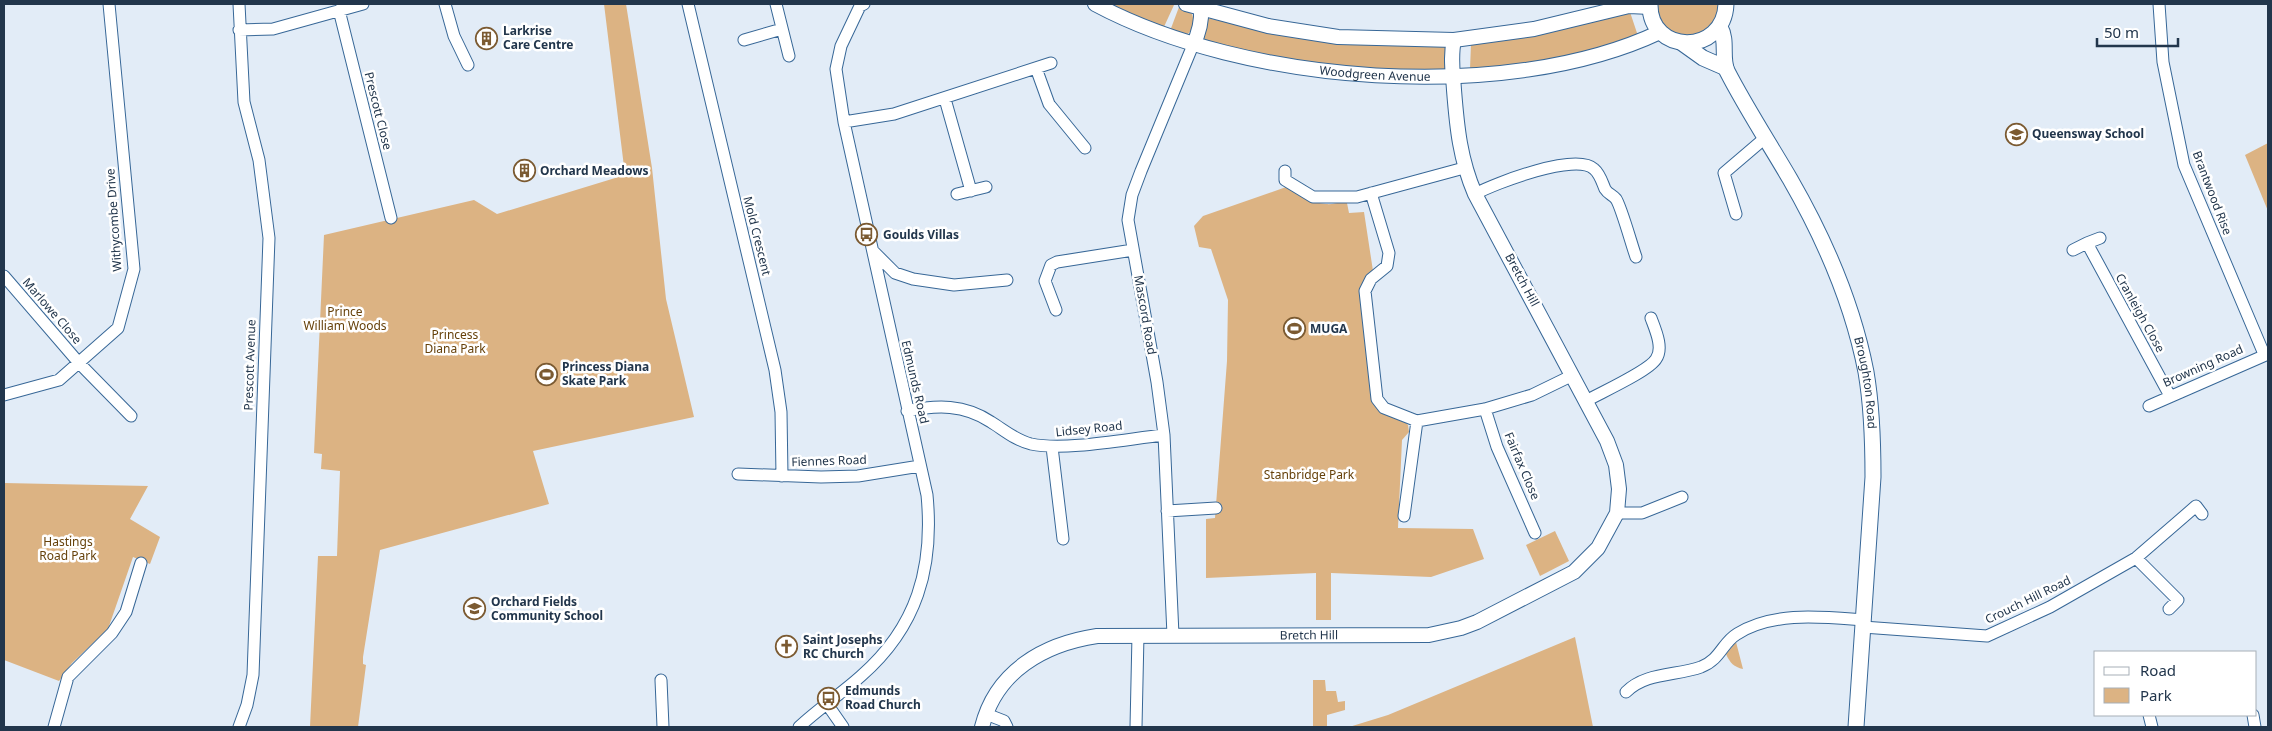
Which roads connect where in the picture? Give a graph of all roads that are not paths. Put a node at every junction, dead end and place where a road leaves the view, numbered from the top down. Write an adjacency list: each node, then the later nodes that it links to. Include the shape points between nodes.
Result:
1 (109, 4): 53 (street, Withycombe Drive, via 134,269 118,328)
2 (239, 4): 17 (street, Prescott Avenue)
3 (362, 4): 14 (street)
4 (445, 4): 25 (street, via 454,36)
5 (688, 4): 67 (street, Mold Crescent, via 775,370 781,412)
6 (776, 4): 16 (street)
7 (1095, 4): 22 (street, Woodgreen Avenue)
8 (1186, 4): 13 (street)
9 (1727, 4): 15 (main road)
10 (2159, 4): 52 (street, Brantwood Rise, via 2163,62 2184,165)
11 (861, 5): 30 (street, Edmunds Road, via 841,46 836,69)
12 (1650, 5): 18 (main road, via 1651,16); 20 (street, via 1629,6 1534,29)
13 (1202, 9): 20 (street, via 1268,26 1338,37); 22 (street, Mascord Road)
14 (339, 10): 17 (street, via 273,29); 41 (street, Prescott Close)
15 (1720, 27): 21 (main road, via 1703,40); 27 (main road, via 1724,35)
16 (782, 29): 19 (street); 23 (street)
17 (239, 30): 87 (street, Prescott Avenue, via 244,102 259,160 269,238 253,675)
18 (1660, 32): 21 (main road); 28 (street, Woodgreen Avenue, via 1589,58 1543,68)
19 (744, 40)
20 (1454, 40): 28 (street, Bretch Hill)
21 (1682, 43): 27 (main road)
22 (1194, 45): 28 (street, Woodgreen Avenue, via 1294,67); 45 (street, Mascord Road, via 1132,195 1128,220)
23 (789, 56)
24 (1051, 63): 26 (street)
25 (468, 65)
26 (1036, 68): 29 (street); 32 (street, via 1049,104)
27 (1726, 68): 31 (main road, Broughton Road)
28 (1452, 76): 33 (street, Bretch Hill)
29 (944, 99): 30 (street, via 894,114); 36 (street)
30 (844, 122): 44 (street, Edmunds Road)
31 (1765, 138): 40 (street, via 1724,173); 79 (main road, Broughton Road, via 1795,187 1836,274 1866,371 1873,452)
32 (1085, 148)
33 (1464, 168): 37 (street); 39 (street, Bretch Hill)
34 (1282, 179): 37 (street, via 1313,197 1357,197)
35 (986, 187): 36 (street)
36 (971, 191): 38 (street)
37 (1371, 193): 62 (street, via 1389,253 1387,266 1371,279 1365,291 1377,399 1384,408)
38 (957, 194)
39 (1475, 194): 47 (street, via 1531,173 1576,162 1587,164 1595,169 1606,190 1616,198); 54 (street, Bretch Hill)
40 (1736, 214)
41 (391, 218)
42 (2100, 238): 43 (street)
43 (2087, 243): 46 (street); 56 (street, Cranleigh Close)
44 (872, 250): 49 (street, via 895,273 913,279 954,285); 60 (street, Edmunds Road)
45 (1133, 250): 50 (street, via 1051,265 1045,281); 63 (street, Mascord Road)
46 (2073, 250)
47 (1636, 257)
48 (4, 276): 53 (street, Marlowe Close)
49 (1007, 280)
50 (1056, 310)
51 (1651, 318): 57 (street, via 1659,348 1657,359 1648,368)
52 (2266, 354): 56 (street, Browning Road)
53 (79, 363): 55 (street, Withycombe Drive, via 59,380); 61 (street, Marlowe Close)
54 (1571, 376): 57 (street, Bretch Hill); 59 (street, via 1532,395)
55 (4, 394)
56 (2170, 396): 58 (street, Browning Road)
57 (1586, 401): 71 (street, Bretch Hill, via 1616,465)
58 (2149, 406)
59 (1485, 408): 62 (street); 74 (street, Fairfax Close, via 1497,447)
60 (907, 411): 64 (street, Lidsey Road, via 930,407 964,409 1017,439); 65 (street, Edmunds Road)
61 (131, 416)
62 (1416, 421): 73 (street)
63 (1164, 435): 64 (street, Lidsey Road); 70 (street, Mascord Road)
64 (1052, 447): 75 (street)
65 (920, 466): 67 (street, Fiennes Road, via 858,476); 84 (street, Edmunds Road, via 927,495 929,537 915,605 898,636 880,659)
66 (738, 474): 67 (street, Fiennes Road)
67 (782, 476)
68 (1682, 496): 71 (street, via 1642,513)
69 (1216, 508): 70 (street)
70 (1167, 511): 81 (street, Mascord Road)
71 (1617, 512): 81 (street, Bretch Hill, via 1598,548 1574,572 1461,628 1430,635)
72 (2202, 514): 76 (street, Crouch Hill Road, via 2196,506)
73 (1404, 516)
74 (1535, 533)
75 (1062, 539)
76 (2136, 558): 78 (street, via 2178,600); 79 (street, Crouch Hill Road, via 2050,607 1987,636)
77 (141, 563): 86 (street, via 126,612 112,633 68,678)
78 (2169, 609)
79 (1864, 624): 83 (street, Crouch Hill Road, via 1790,617 1768,622 1734,636 1711,663 1689,671 1647,678); 94 (main road, Broughton Road)
80 (1138, 635): 81 (street, Bretch Hill); 85 (street, Bretch Hill, via 1076,639 1035,656 1005,682); 93 (street)
81 (1173, 635)
82 (661, 680): 88 (street)
83 (1626, 692)
84 (827, 704): 89 (street, Edmunds Road); 90 (street)
85 (986, 714): 91 (street, Bretch Hill); 92 (street)
86 (54, 727)
87 (239, 727)
88 (662, 727)
89 (799, 727)
90 (843, 727)
91 (982, 727)
92 (1008, 727)
93 (1136, 727)
94 (1856, 727)

